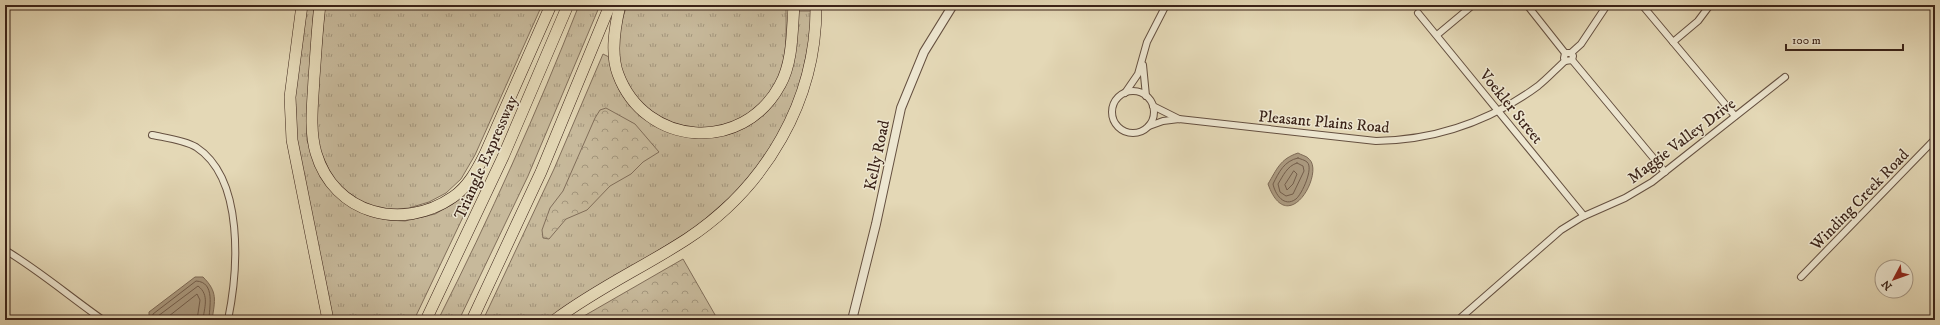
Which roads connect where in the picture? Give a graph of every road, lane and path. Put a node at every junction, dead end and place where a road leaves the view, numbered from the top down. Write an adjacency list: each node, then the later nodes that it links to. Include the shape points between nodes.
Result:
1 (302, 5): 38 (highway, via 290,97 292,140)
2 (320, 5): 3 (highway, via 312,114 313,141 321,166 336,189 358,206 385,215 402,216 439,206 454,197 469,181 485,154)
3 (551, 5)
4 (568, 5): 39 (highway, Triangle Expressway, via 503,157)
5 (610, 5): 40 (highway, via 541,172)
6 (620, 5): 7 (highway, via 614,56 617,73 624,88 635,104 665,126 682,132 703,133 722,131 739,125 757,114 771,99 781,84 788,65)
7 (794, 5)
8 (816, 5): 41 (highway, via 810,67 799,102 773,155 751,183 708,224 687,239 586,298)
9 (953, 5): 42 (street, Kelly Road, via 924,52 901,108)
10 (1166, 5): 21 (street, via 1147,42)
11 (1473, 5): 17 (street)
12 (1527, 5): 19 (street)
13 (1607, 5): 19 (street, via 1590,31)
14 (1642, 5): 18 (street)
15 (1710, 5): 18 (street, via 1698,21)
16 (1418, 13): 17 (street, Voekler Street)
17 (1437, 35): 26 (street, Voekler Street)
18 (1673, 42): 27 (street)
19 (1568, 53): 20 (street, via 1573,56)
20 (1569, 60): 26 (street, Pleasant Plains Road, via 1539,85); 32 (street)
21 (1142, 62): 23 (street, via 1138,74); 24 (street)
22 (1785, 77): 27 (street, Maggie Valley Drive)
23 (1125, 93): 24 (street, via 1138,92); 29 (street, via 1119,96 1112,108 1112,115 1118,127 1124,131 1137,133)
24 (1146, 96): 25 (street)
25 (1153, 106): 28 (street, Pleasant Plains Road); 29 (street, via 1154,113)
26 (1499, 109): 28 (street, Pleasant Plains Road, via 1467,125 1440,134 1405,140 1376,141); 33 (street, Voekler Street)
27 (1735, 116): 32 (street, Maggie Valley Drive)
28 (1179, 119): 29 (street, Pleasant Plains Road)
29 (1149, 126)
30 (152, 135): 37 (street, via 178,140 196,147 212,162 224,179 234,235 232,297)
31 (1935, 139): 35 (street, Winding Creek Road)
32 (1665, 172): 33 (street, Maggie Valley Drive, via 1626,198)
33 (1584, 216): 43 (street, Maggie Valley Drive, via 1545,243)
34 (5, 250): 36 (street)
35 (1801, 277)
36 (103, 320)
37 (228, 320)
38 (328, 320)
39 (426, 320)
40 (472, 320)
41 (555, 320)
42 (852, 320)
43 (1458, 320)

